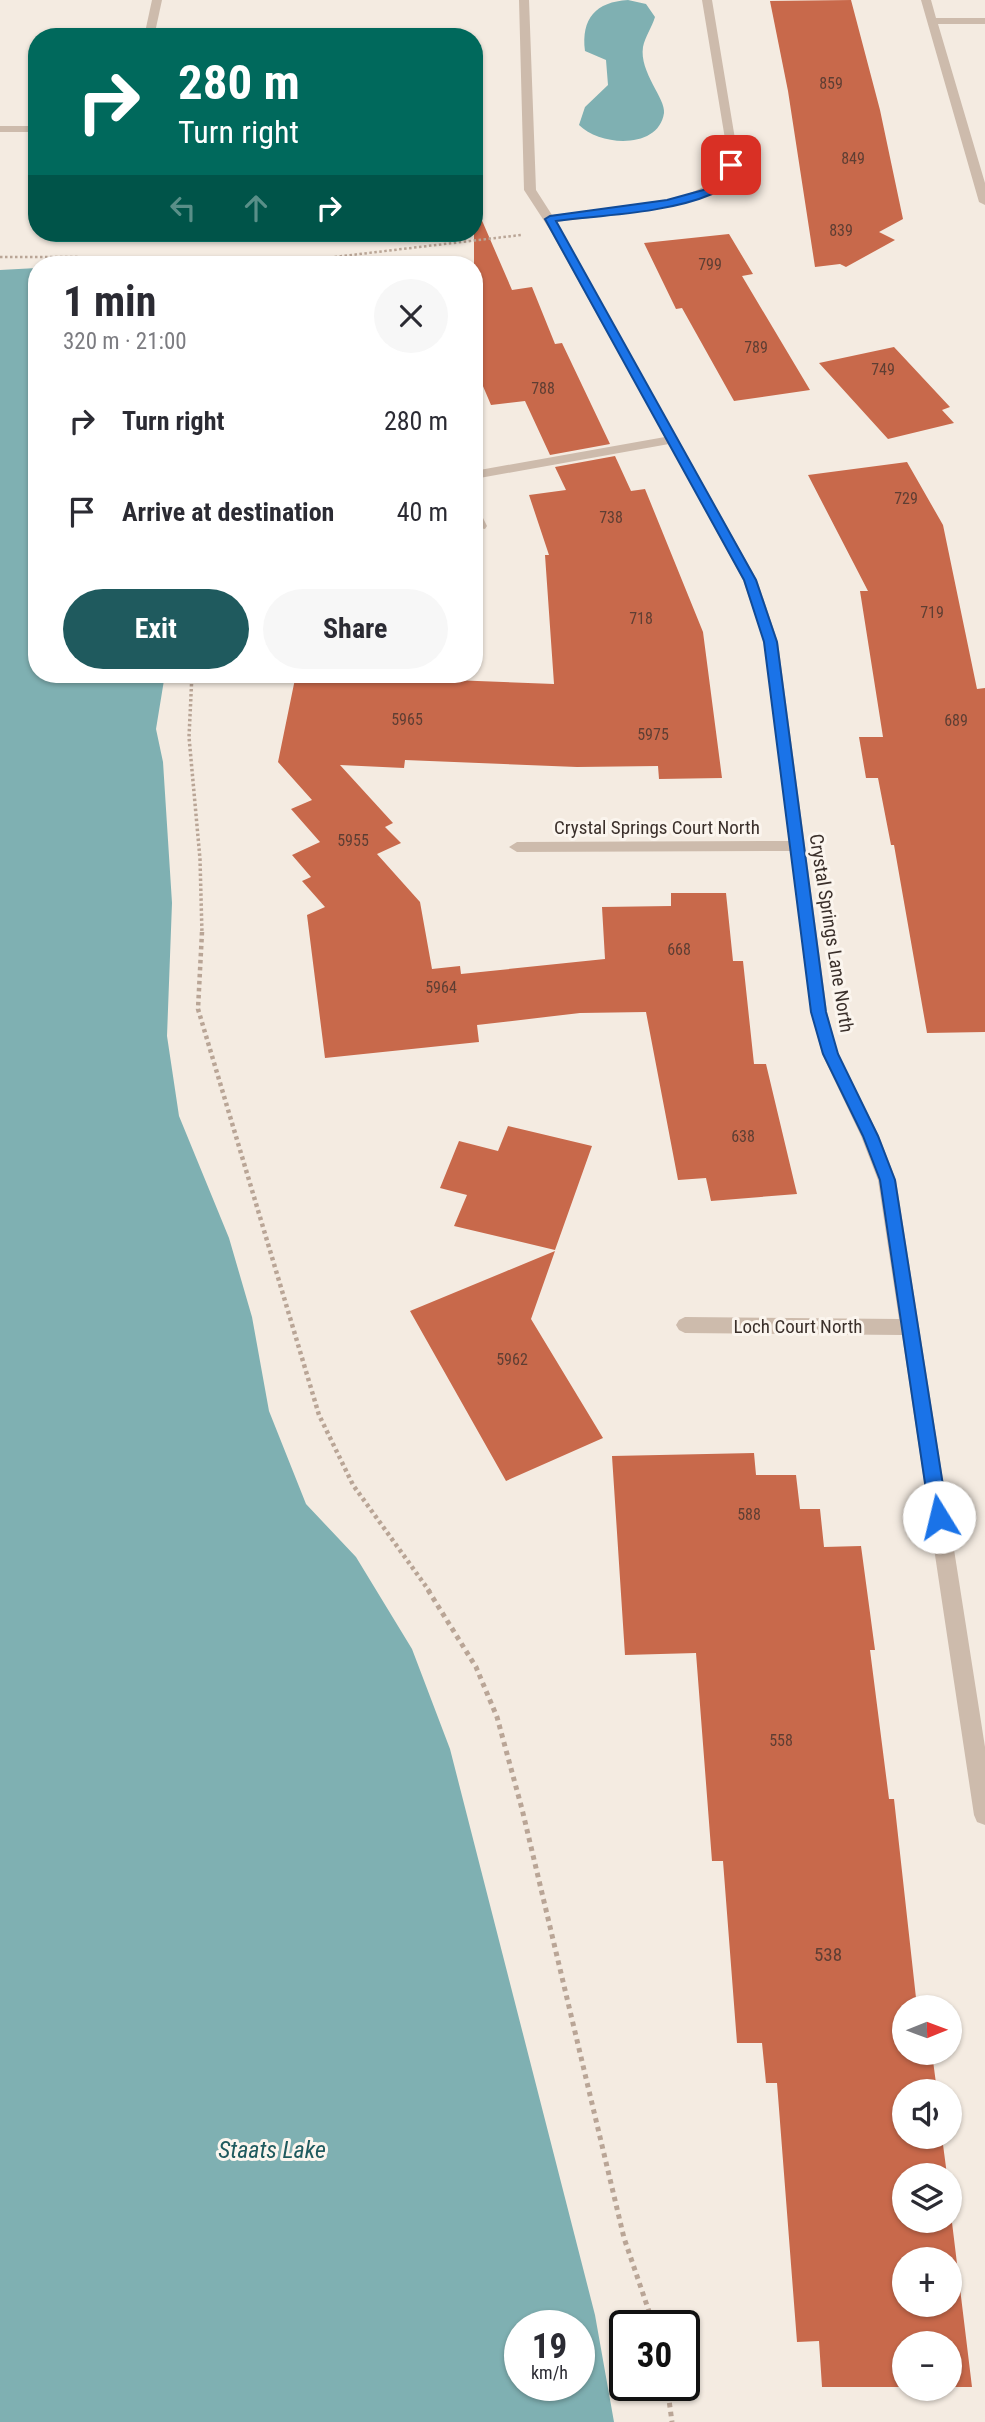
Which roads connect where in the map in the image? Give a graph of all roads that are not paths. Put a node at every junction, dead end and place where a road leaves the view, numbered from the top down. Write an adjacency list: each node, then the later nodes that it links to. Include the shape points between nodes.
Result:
1 (157, 0): 7 (street)
2 (524, 0): 11 (street, Crystal Springs Lane North, via 530,190)
3 (707, 0): 11 (street, via 731,145 726,178 710,191 667,203)
4 (926, 0): 5 (street)
5 (932, 21): 6 (street); 10 (street)
6 (985, 21)
7 (151, 28)
8 (0, 129): 9 (street)
9 (28, 129)
10 (985, 202)
11 (553, 225): 12 (street, Crystal Springs Lane North)
12 (673, 440): 13 (street); 14 (street, Crystal Springs Lane North, via 760,605 771,642)
13 (483, 473)
14 (797, 846): 15 (street, Crystal Springs Court North); 17 (street, Crystal Springs Lane North, via 819,1012 830,1054 887,1180)
15 (517, 847)
16 (685, 1325): 17 (street, Loch Court North)
17 (910, 1327): 18 (street, Crystal Springs Lane North)
18 (985, 1815)

